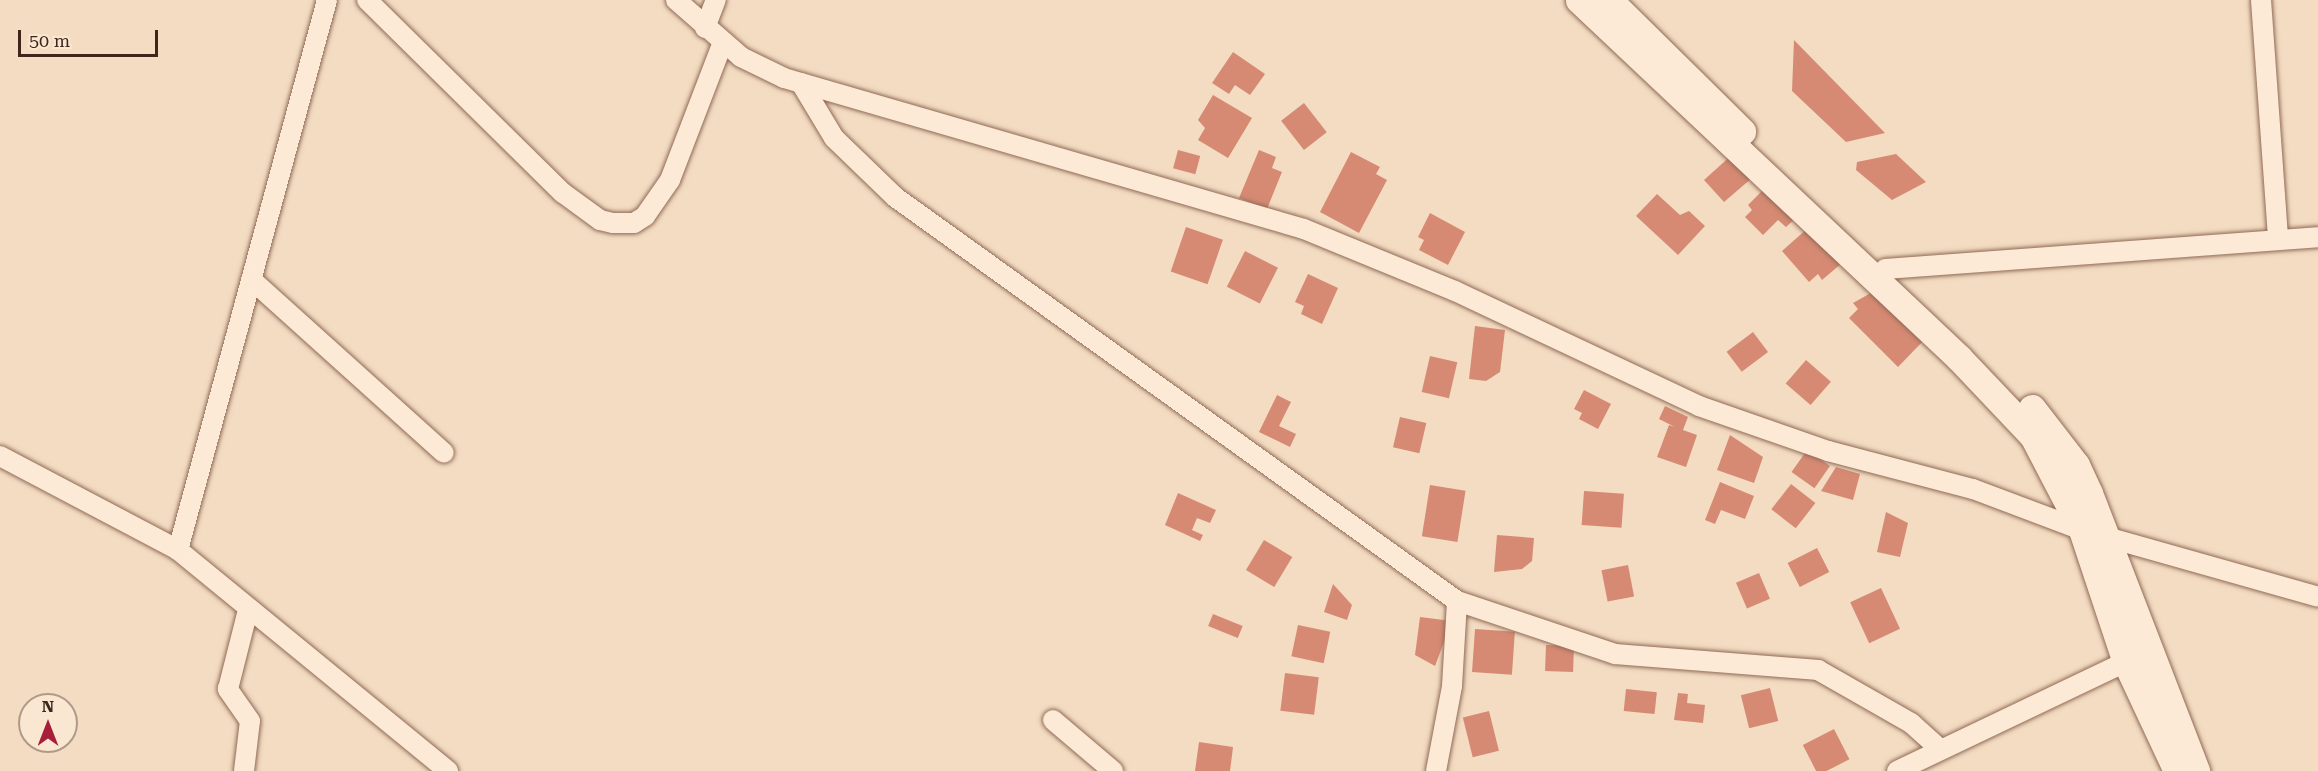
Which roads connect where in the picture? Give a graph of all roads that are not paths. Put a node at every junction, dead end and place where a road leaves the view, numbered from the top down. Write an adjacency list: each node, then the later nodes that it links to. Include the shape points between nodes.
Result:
1 (327, 0): 14 (street)
2 (366, 0): 9 (street, via 562,193 600,220 613,223 634,223 645,216 670,180)
3 (676, 0): 8 (street)
4 (716, 0): 8 (street)
5 (1579, 0): 17 (main road, via 2012,411 2046,456)
6 (1609, 0): 13 (main road)
7 (2261, 0): 12 (street)
8 (705, 28): 9 (street)
9 (723, 42): 10 (street, via 761,68)
10 (801, 83): 17 (street, via 1304,229 1455,291 1699,406 1828,451 1973,489); 20 (street, via 834,138 895,197)
11 (2318, 237): 12 (street)
12 (2278, 238): 13 (street)
13 (1885, 269): 17 (main road, via 2030,405 2076,465)
14 (252, 280): 15 (street); 18 (street)
15 (444, 453)
16 (0, 456): 18 (street)
17 (2093, 533): 19 (street); 22 (main road); 31 (main road)
18 (178, 550): 21 (street)
19 (2318, 597)
20 (1457, 602): 24 (street, via 1615,654 1818,670 1911,723); 28 (street, via 1452,686)
21 (248, 610): 25 (street, via 228,689 250,721); 26 (street)
22 (2126, 662): 24 (street); 30 (main road)
23 (1053, 720): 27 (street)
24 (1940, 749): 29 (street)
25 (244, 771)
26 (448, 771)
27 (1113, 771)
28 (1436, 771)
29 (1898, 771)
30 (2176, 771)
31 (2196, 771)

